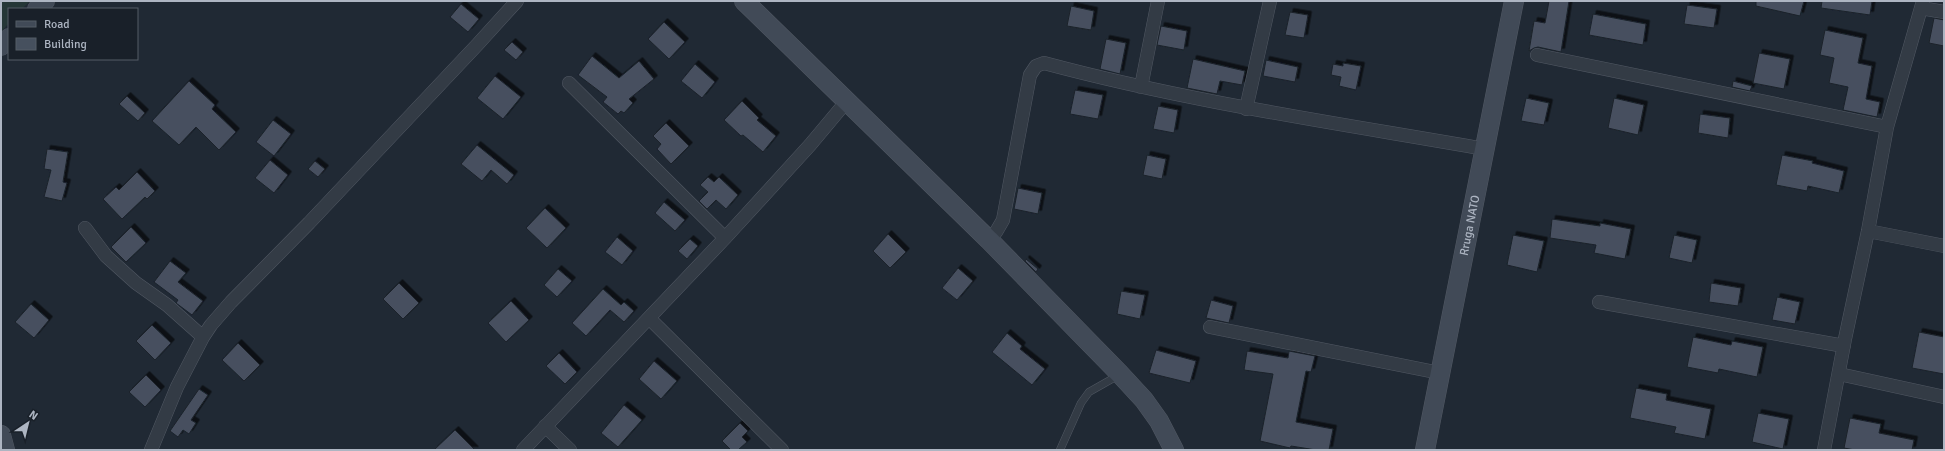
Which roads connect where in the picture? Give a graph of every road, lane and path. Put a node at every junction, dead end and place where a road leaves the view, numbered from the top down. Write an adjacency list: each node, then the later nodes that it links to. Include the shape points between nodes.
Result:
1 (517, 1): 23 (street, via 231,302)
2 (744, 1): 11 (street)
3 (1158, 1): 10 (street)
4 (1270, 1): 12 (street)
5 (1514, 1): 14 (street, Rruga NATO)
6 (1922, 4): 7 (street); 13 (street)
7 (1944, 12)
8 (1537, 55): 13 (street)
9 (569, 82): 17 (street)
10 (1141, 87): 12 (street); 18 (street, via 1044,63 1036,66 1030,75 1003,220)
11 (846, 102): 17 (street); 18 (street)
12 (1246, 109): 14 (street)
13 (1886, 126): 16 (street)
14 (1485, 150): 25 (street, Rruga NATO)
15 (85, 228): 23 (street, via 106,256)
16 (1868, 231): 19 (street); 24 (street)
17 (725, 238): 21 (street)
18 (989, 240): 26 (street)
19 (1944, 246)
20 (1599, 302): 24 (street)
21 (649, 318): 29 (street); 35 (street)
22 (1210, 327): 25 (street)
23 (203, 337): 32 (street, via 177,387)
24 (1844, 346): 27 (street)
25 (1440, 373): 38 (street, Rruga NATO)
26 (1120, 374): 36 (lane, via 1089,392 1080,403); 37 (street, via 1152,411)
27 (1839, 374): 28 (street); 39 (street)
28 (1944, 397)
29 (546, 426): 33 (street); 34 (street)
30 (1, 435): 31 (street)
31 (6, 450)
32 (151, 450)
33 (523, 450)
34 (570, 450)
35 (782, 450)
36 (1060, 450)
37 (1174, 450)
38 (1425, 450)
39 (1824, 450)

